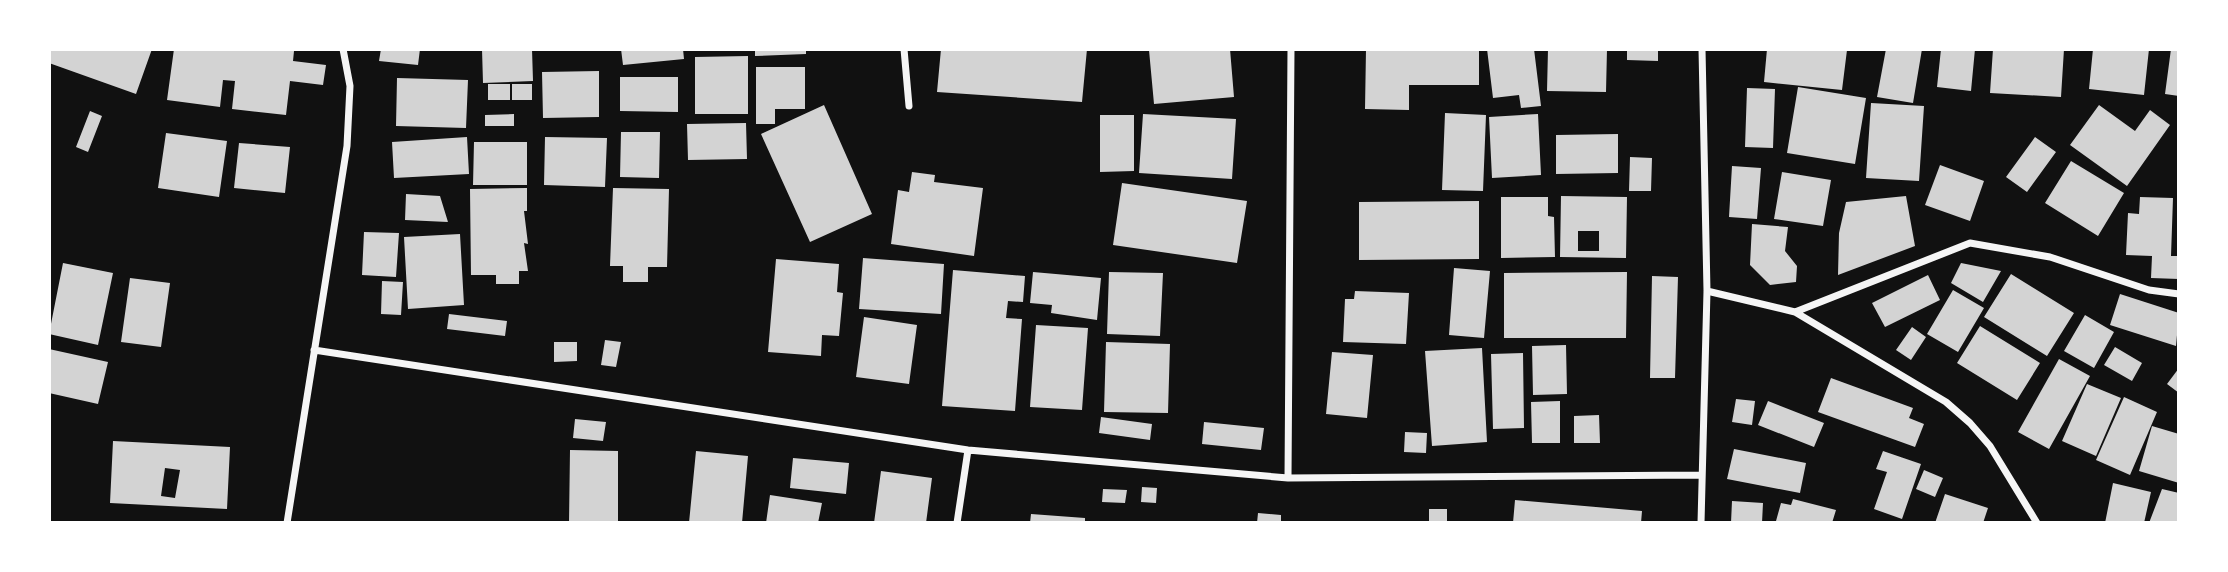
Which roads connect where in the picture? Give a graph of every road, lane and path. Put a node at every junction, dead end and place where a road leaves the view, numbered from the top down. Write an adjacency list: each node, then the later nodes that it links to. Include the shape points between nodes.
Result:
1 (343, 49): 9 (street, via 350,86 347,146)
2 (904, 49): 5 (street)
3 (1291, 49): 12 (street)
4 (1702, 49): 6 (street)
5 (909, 106)
6 (1707, 291): 8 (street); 11 (street)
7 (2179, 294): 8 (street, via 2149,290 2050,257 1970,243)
8 (1796, 312): 16 (street, via 1946,402 1970,423 1990,446)
9 (314, 350): 10 (street); 13 (street)
10 (968, 450): 12 (street); 14 (street)
11 (1700, 475): 12 (street); 15 (street)
12 (1288, 478)
13 (287, 523)
14 (957, 523)
15 (1701, 523)
16 (2037, 523)

